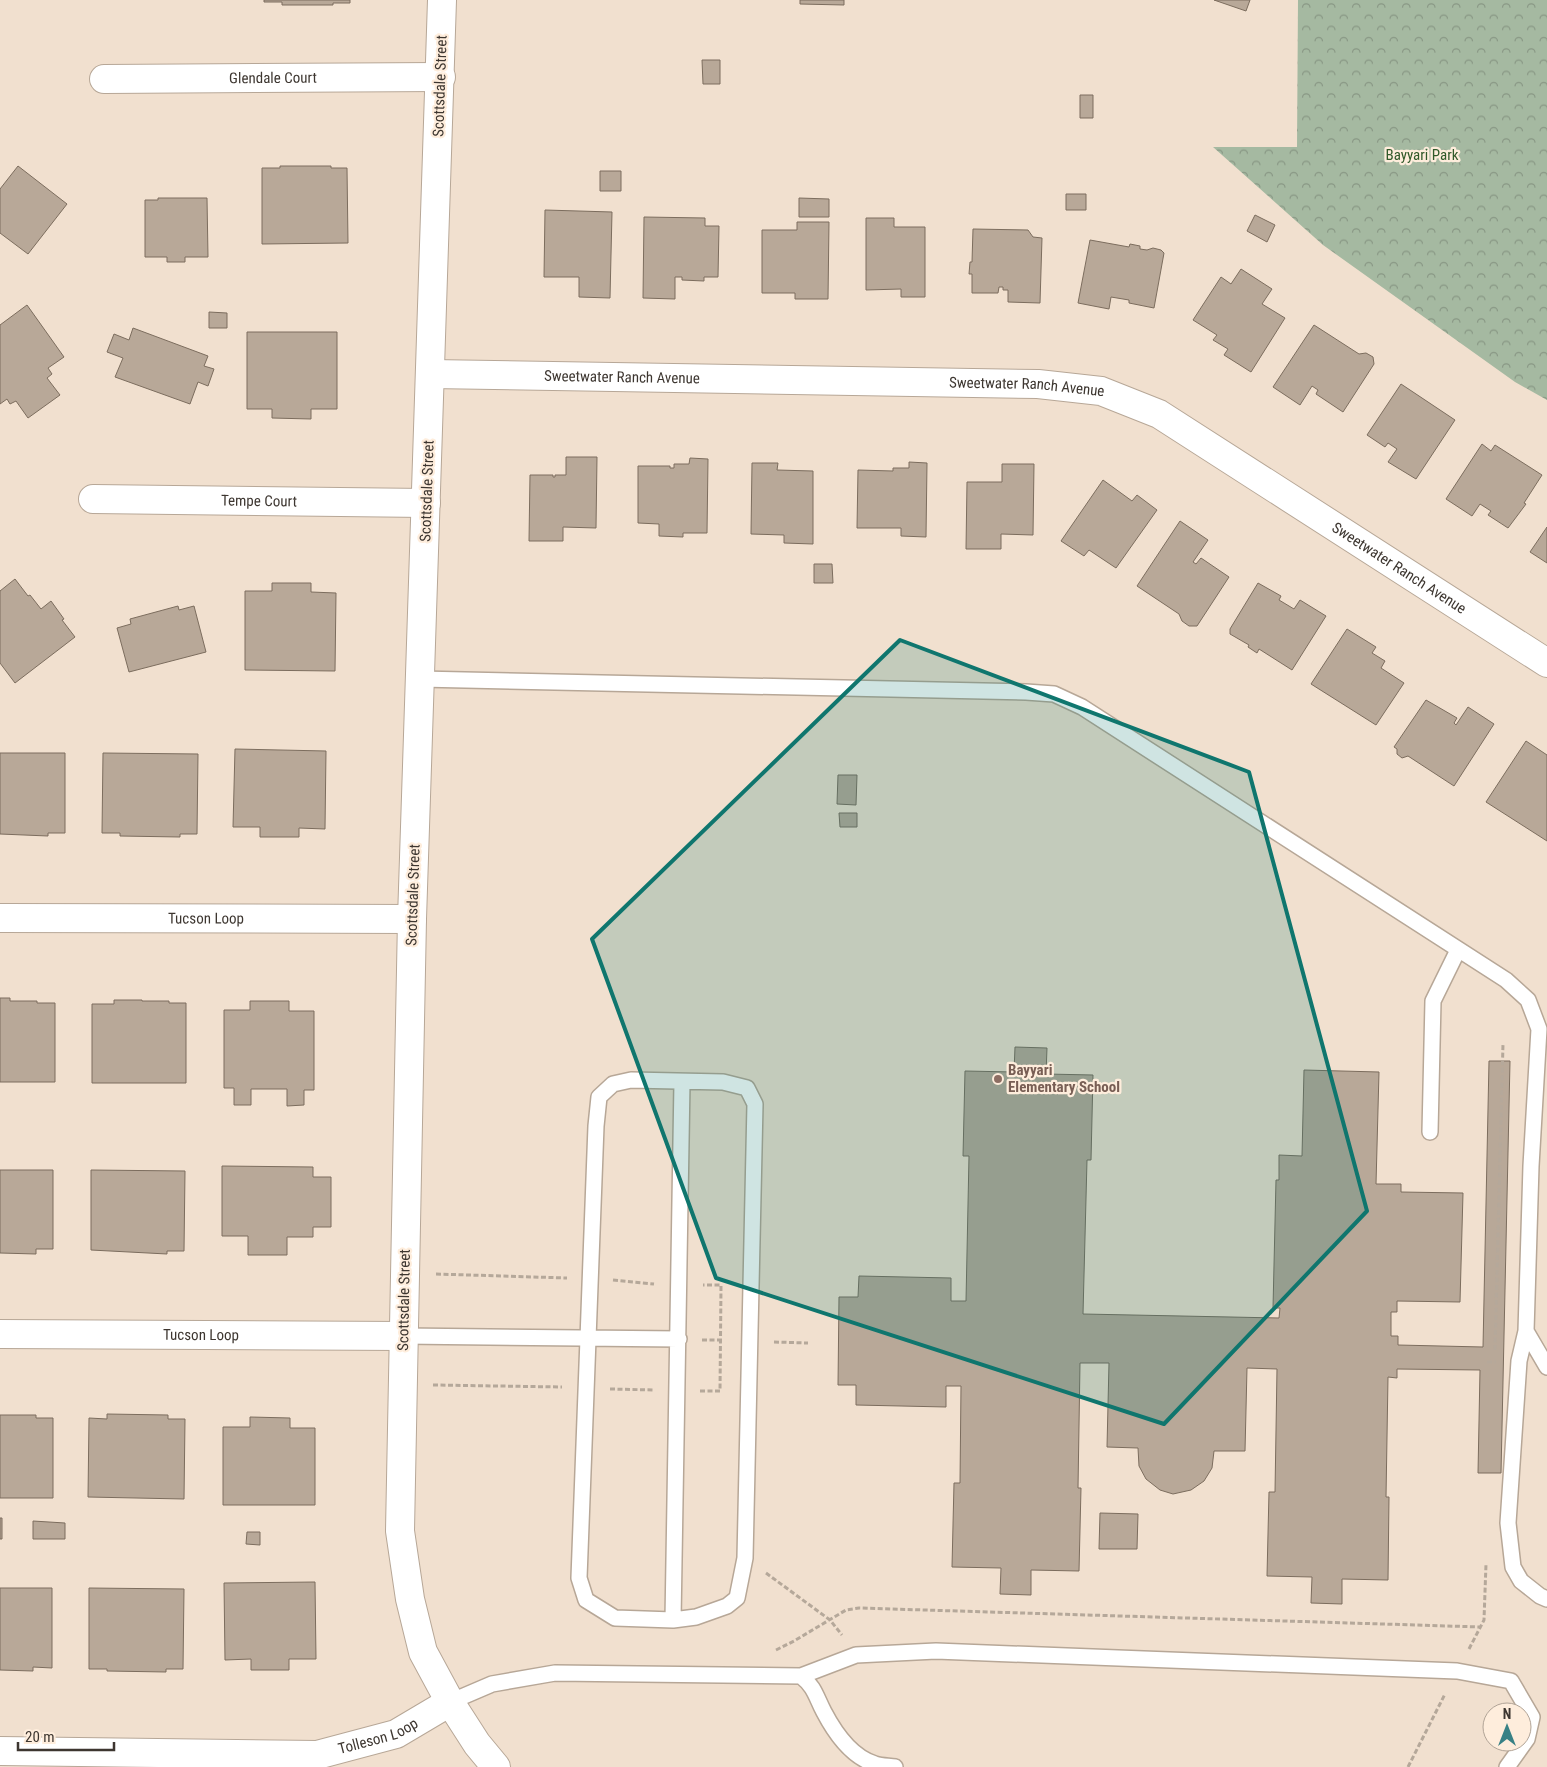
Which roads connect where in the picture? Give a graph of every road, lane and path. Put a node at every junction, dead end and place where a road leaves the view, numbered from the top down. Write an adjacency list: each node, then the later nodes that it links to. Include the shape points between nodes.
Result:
1 (442, 0): 2 (street, Scottsdale Street)
2 (441, 77): 3 (street, Glendale Court); 4 (street, Scottsdale Street)
3 (104, 80)
4 (431, 374): 6 (street, Scottsdale Street); 7 (street, Sweetwater Ranch Avenue, via 1038,384 1101,391 1159,414)
5 (93, 498): 6 (street, Tempe Court)
6 (426, 503): 8 (street, Scottsdale Street)
7 (1547, 663)
8 (420, 679): 10 (street, Scottsdale Street); 11 (lane, via 1054,694 1082,707)
9 (0, 918): 10 (street, Tucson Loop)
10 (412, 919): 17 (street, Scottsdale Street)
11 (1458, 950): 14 (lane, via 1433,1001); 15 (lane, via 1506,980 1528,1000 1539,1029)
12 (1503, 1044): 20 (path)
13 (682, 1082): 18 (lane, via 631,1080 614,1084 599,1097); 19 (lane); 24 (lane, via 723,1082 747,1088 755,1104)
14 (1430, 1132)
15 (1526, 1331): 22 (lane); 26 (lane, via 1519,1361 1508,1523 1513,1567 1521,1581)
16 (0, 1334): 17 (street, Tucson Loop)
17 (404, 1336): 18 (lane); 34 (street, Scottsdale Street, via 400,1531 410,1599 423,1652)
18 (587, 1338): 19 (lane); 27 (lane, via 579,1578 586,1600 615,1618)
19 (679, 1339): 27 (lane)
20 (1495, 1352)
21 (1494, 1362): 23 (path)
22 (1547, 1366)
23 (1494, 1372)
24 (745, 1558): 27 (lane, via 737,1598 727,1606 696,1617); 28 (path)
25 (1486, 1564): 29 (path, via 1484,1620)
26 (1547, 1599)
27 (673, 1620)
28 (830, 1620): 29 (path, via 846,1610 859,1608); 30 (path); 31 (path)
29 (1481, 1626): 32 (path)
30 (774, 1650)
31 (856, 1655): 32 (lane, via 936,1651); 33 (lane)
32 (1457, 1671): 38 (path); 39 (lane, via 1511,1681 1532,1717 1527,1739)
33 (801, 1676): 34 (lane, via 555,1673 492,1684); 37 (lane, via 811,1684 840,1738 858,1755 875,1764)
34 (450, 1702): 35 (street, Tolleson Loop, via 396,1734 317,1755); 36 (street, Scottsdale Street)
35 (0, 1751)
36 (496, 1767)
37 (895, 1767)
38 (1408, 1767)
39 (1507, 1767)

